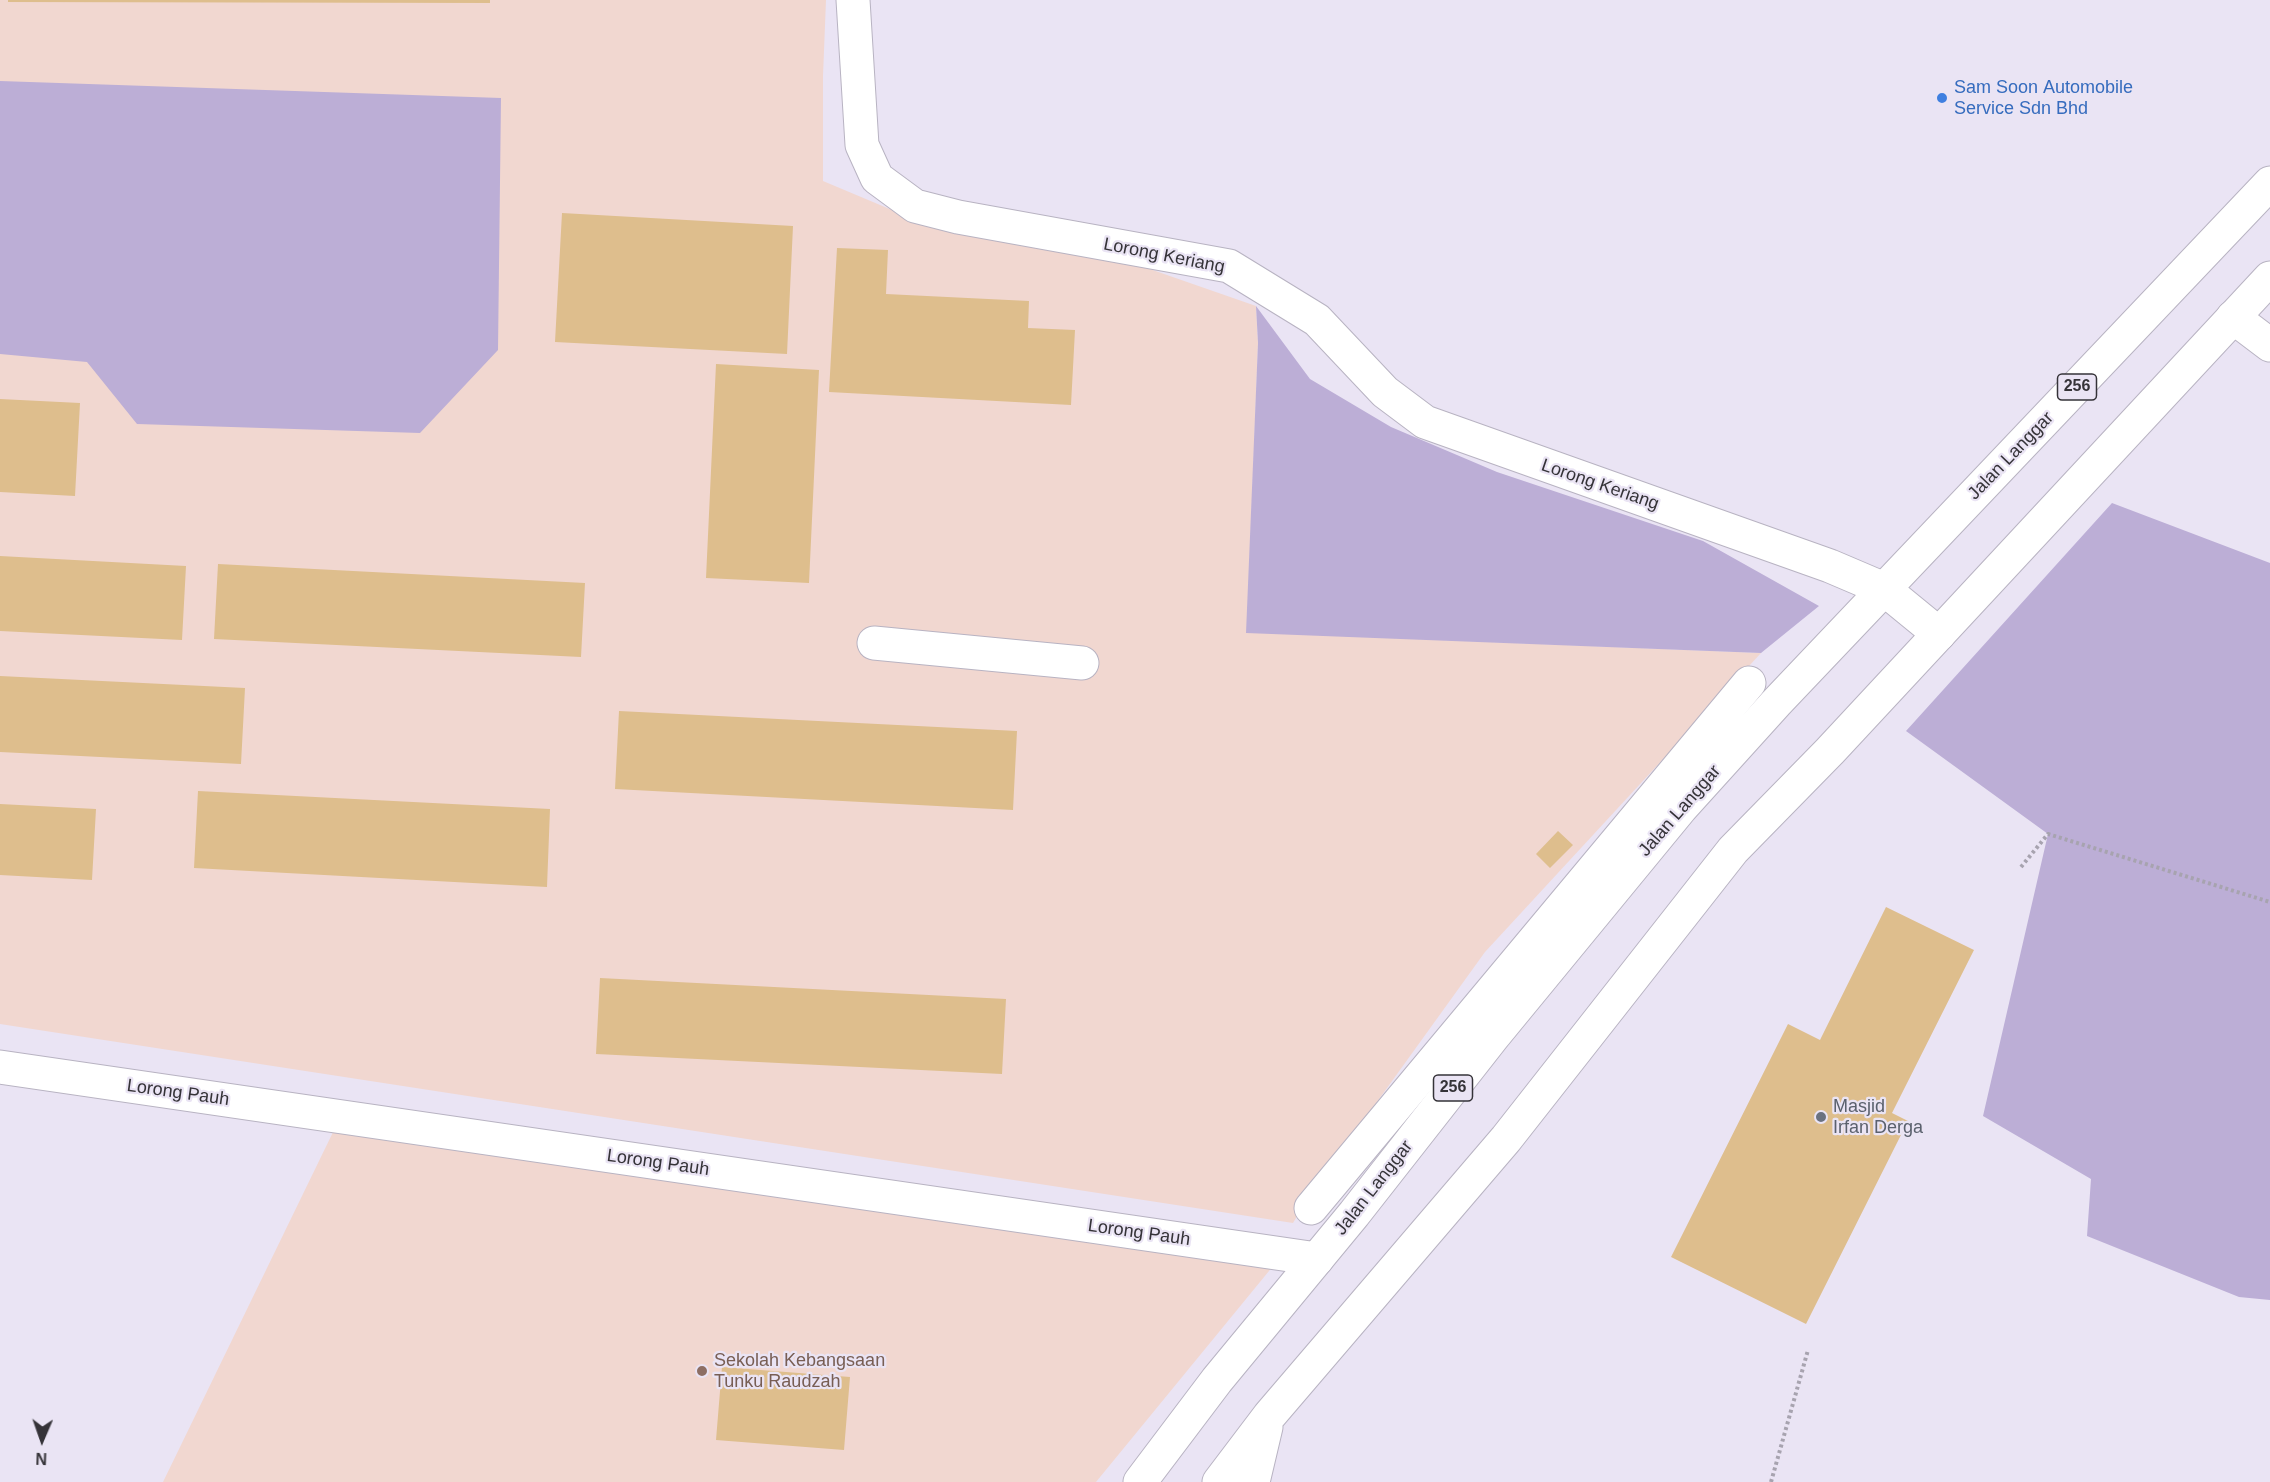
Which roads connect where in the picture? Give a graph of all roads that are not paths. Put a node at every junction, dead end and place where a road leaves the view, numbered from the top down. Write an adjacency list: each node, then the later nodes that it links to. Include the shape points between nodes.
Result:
1 (853, 0): 6 (main road, Lorong Keriang, via 862,145 877,177 915,206 1229,266 1317,320 1384,392 1425,422 1764,541)
2 (2270, 183): 6 (main road, Jalan Langgar / 256)
3 (2270, 278): 4 (main road)
4 (2233, 317): 5 (main road); 7 (main road)
5 (2270, 345)
6 (1884, 589): 7 (main road, Lorong Keriang); 13 (main road, Jalan Langgar / 256, via 1681,808)
7 (1940, 634): 14 (main road, via 1733,850 1506,1139)
8 (874, 643): 9 (main road)
9 (1082, 663)
10 (1749, 683): 12 (main road)
11 (0, 1067): 13 (main road, Lorong Pauh)
12 (1311, 1208)
13 (1317, 1259): 15 (main road, Jalan Langgar / 256)
14 (1269, 1416): 16 (main road); 17 (main road)
15 (1140, 1482)
16 (1219, 1482)
17 (1253, 1482)

